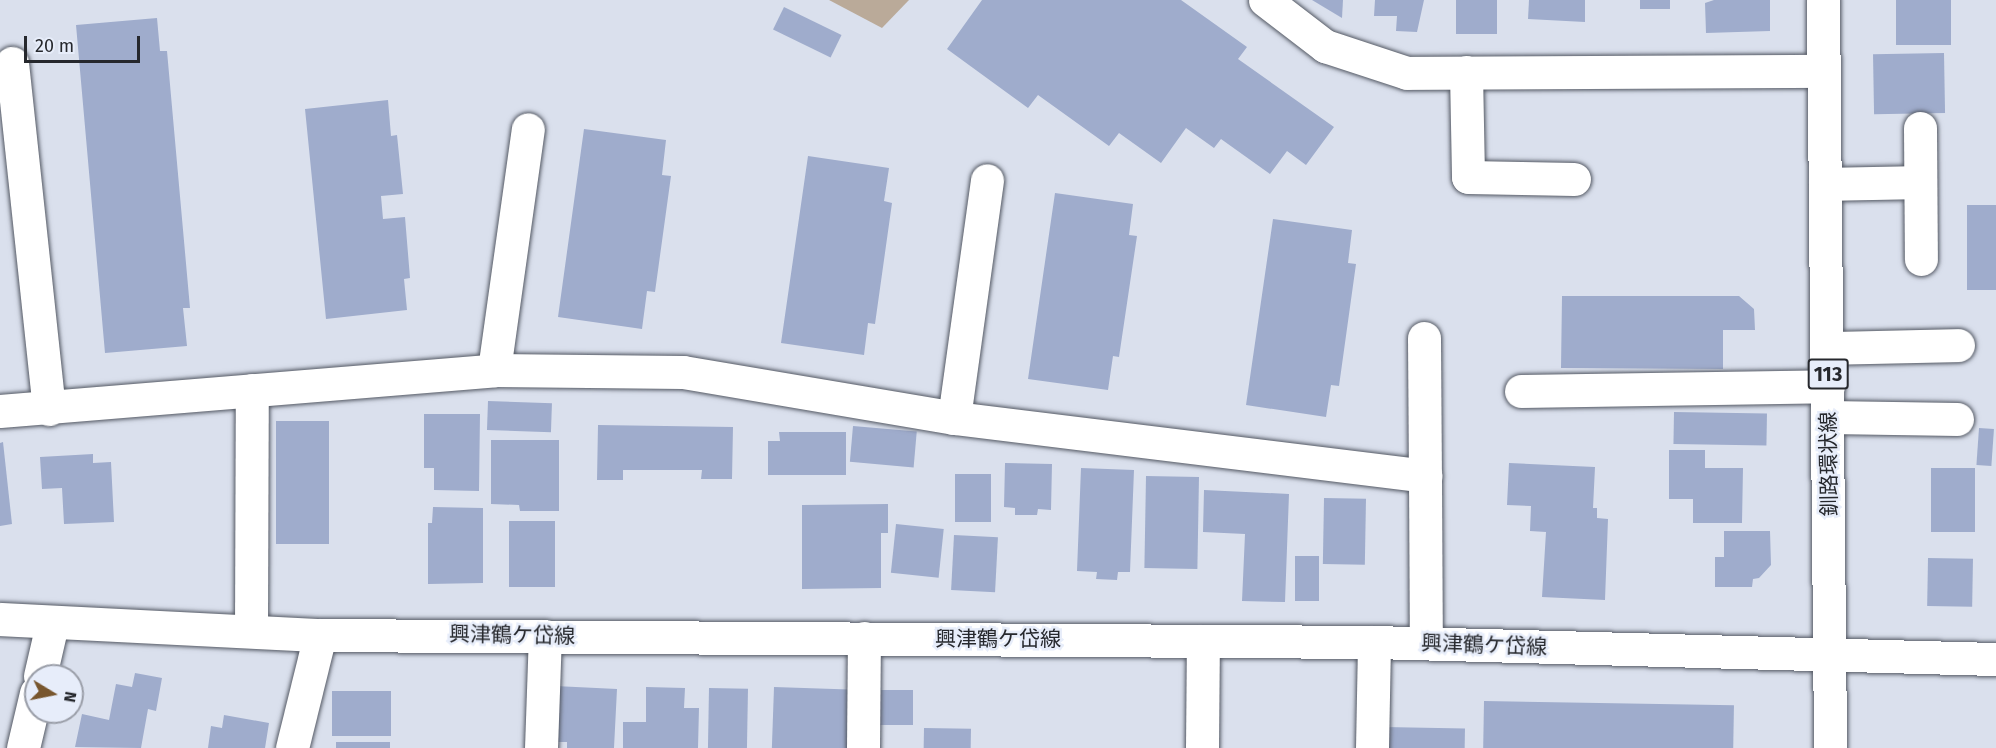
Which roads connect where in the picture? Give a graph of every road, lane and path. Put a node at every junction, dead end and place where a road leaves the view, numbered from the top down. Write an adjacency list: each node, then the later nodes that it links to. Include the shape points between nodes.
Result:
1 (1265, 0): 5 (street, via 1325,46 1407,73)
2 (1823, 0): 4 (street, 釧路環状線 / 113)
3 (12, 63): 20 (street)
4 (1823, 71): 5 (street); 11 (street, 釧路環状線 / 113)
5 (1466, 72): 8 (street, via 1468,177)
6 (1920, 128): 10 (street)
7 (528, 129): 16 (street)
8 (1574, 179)
9 (987, 180): 22 (street)
10 (1920, 182): 11 (street); 12 (street)
11 (1825, 184): 15 (street, 釧路環状線 / 113)
12 (1921, 259)
13 (1424, 338): 24 (street)
14 (1958, 345): 15 (street)
15 (1828, 348): 19 (street, 釧路環状線 / 113)
16 (494, 370): 17 (street); 22 (street, via 683,372)
17 (252, 390): 20 (street); 27 (street)
18 (1521, 391): 19 (street)
19 (1828, 402): 23 (street); 34 (street, 釧路環状線 / 113)
20 (49, 409): 21 (street)
21 (0, 411)
22 (954, 418): 24 (street)
23 (1957, 419)
24 (1425, 476): 33 (street)
25 (0, 619): 26 (street, 興津鶴ケ岱線)
26 (52, 624): 27 (street, 興津鶴ケ岱線); 36 (street)
27 (251, 629): 28 (street, 興津鶴ケ岱線)
28 (320, 635): 29 (street, 興津鶴ケ岱線); 39 (street)
29 (544, 636): 30 (street, 興津鶴ケ岱線); 40 (street)
30 (864, 638): 31 (street, 興津鶴ケ岱線); 41 (street)
31 (1203, 641): 32 (street, 興津鶴ケ岱線); 42 (street)
32 (1374, 642): 33 (street, 興津鶴ケ岱線); 43 (street)
33 (1426, 643): 34 (street, 興津鶴ケ岱線)
34 (1830, 658): 35 (street, 興津鶴ケ岱線); 44 (street, 釧路環状線 / 113)
35 (1996, 659)
36 (43, 664)
37 (29, 724): 38 (street)
38 (23, 748)
39 (292, 748)
40 (541, 748)
41 (863, 748)
42 (1202, 748)
43 (1372, 748)
44 (1830, 748)

